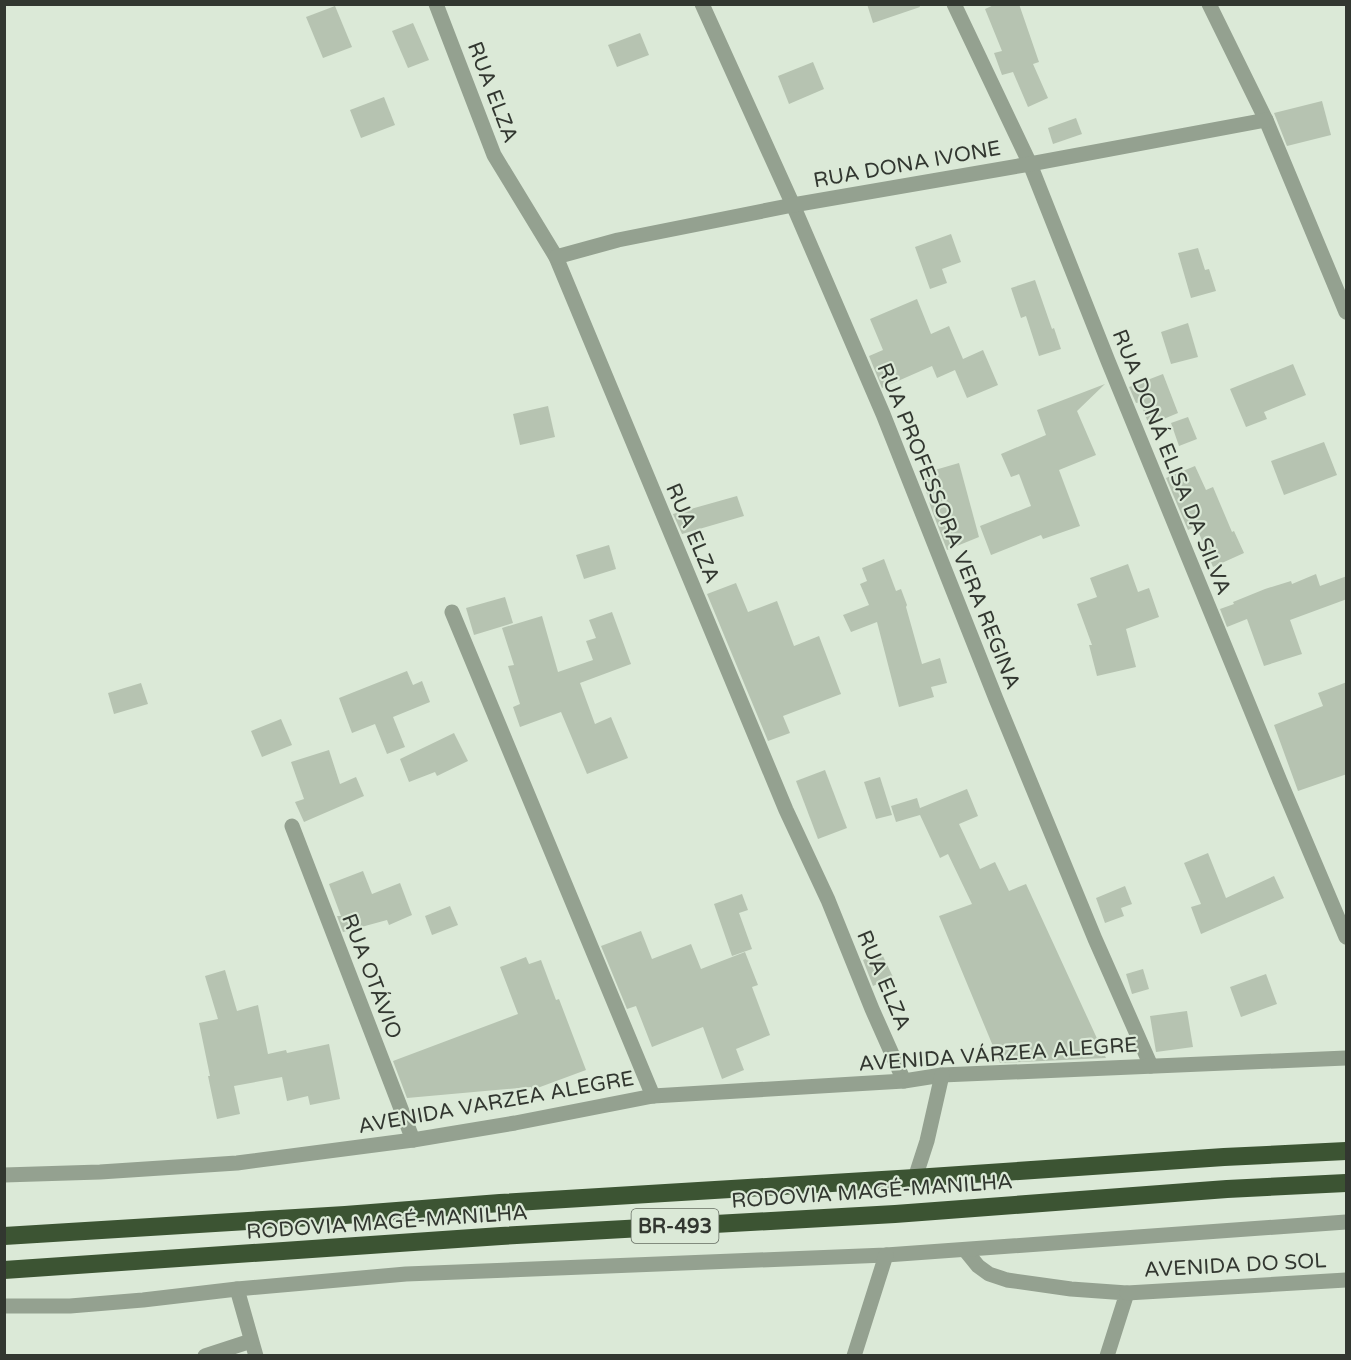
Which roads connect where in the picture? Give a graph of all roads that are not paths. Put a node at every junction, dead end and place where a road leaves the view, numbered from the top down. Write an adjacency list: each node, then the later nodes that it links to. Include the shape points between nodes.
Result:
1 (436, 4): 8 (street, RUA ELZA, via 495,155)
2 (702, 4): 7 (street, RUA PROFESSORA VERA REGINA)
3 (954, 4): 6 (street, RUA DONÁ ELISA DA SILVA)
4 (1209, 4): 5 (street)
5 (1266, 120): 6 (street, RUA DONA IVONE); 9 (street)
6 (1030, 164): 7 (street, RUA DONA IVONE); 12 (street, RUA DONÁ ELISA DA SILVA)
7 (793, 205): 8 (street, RUA DONA IVONE, via 618,240); 14 (street, RUA PROFESSORA VERA REGINA)
8 (556, 257): 16 (street, RUA ELZA, via 786,810)
9 (1347, 312)
10 (452, 612): 17 (street, AVENIDA VARZEA ALEGRE)
11 (292, 826): 18 (street, RUA OTÁVIO)
12 (1347, 937)
13 (1347, 1058): 14 (street, AVENIDA VÁRZEA ALEGRE)
14 (1151, 1066): 15 (street, AVENIDA VÁRZEA ALEGRE)
15 (942, 1075): 16 (street, AVENIDA VÁRZEA ALEGRE); 21 (street)
16 (904, 1081): 17 (street, AVENIDA VÁRZEA ALEGRE)
17 (653, 1096): 18 (street, AVENIDA VARZEA ALEGRE)
18 (413, 1140): 20 (street, AVENIDA VARZEA ALEGRE, via 237,1163)
19 (1347, 1150): 21 (highway, RODOVIA MAGÉ-MANILHA / BR-493)
20 (4, 1175)
21 (915, 1178): 24 (highway, RODOVIA MAGÉ-MANILHA / BR-493)
22 (1347, 1183): 27 (highway, RODOVIA MAGÉ-MANILHA / BR-493)
23 (1347, 1222): 25 (street)
24 (4, 1236)
25 (965, 1250): 26 (street); 30 (street, AVENIDA DO SOL, via 989,1274 1007,1280)
26 (886, 1255): 29 (street, via 418,1274); 34 (street)
27 (4, 1270)
28 (1347, 1280): 30 (street, AVENIDA DO SOL)
29 (237, 1289): 31 (street, via 70,1306); 32 (street)
30 (1127, 1293): 35 (street)
31 (4, 1306)
32 (254, 1348): 33 (street)
33 (205, 1356)
34 (854, 1356)
35 (1107, 1356)

